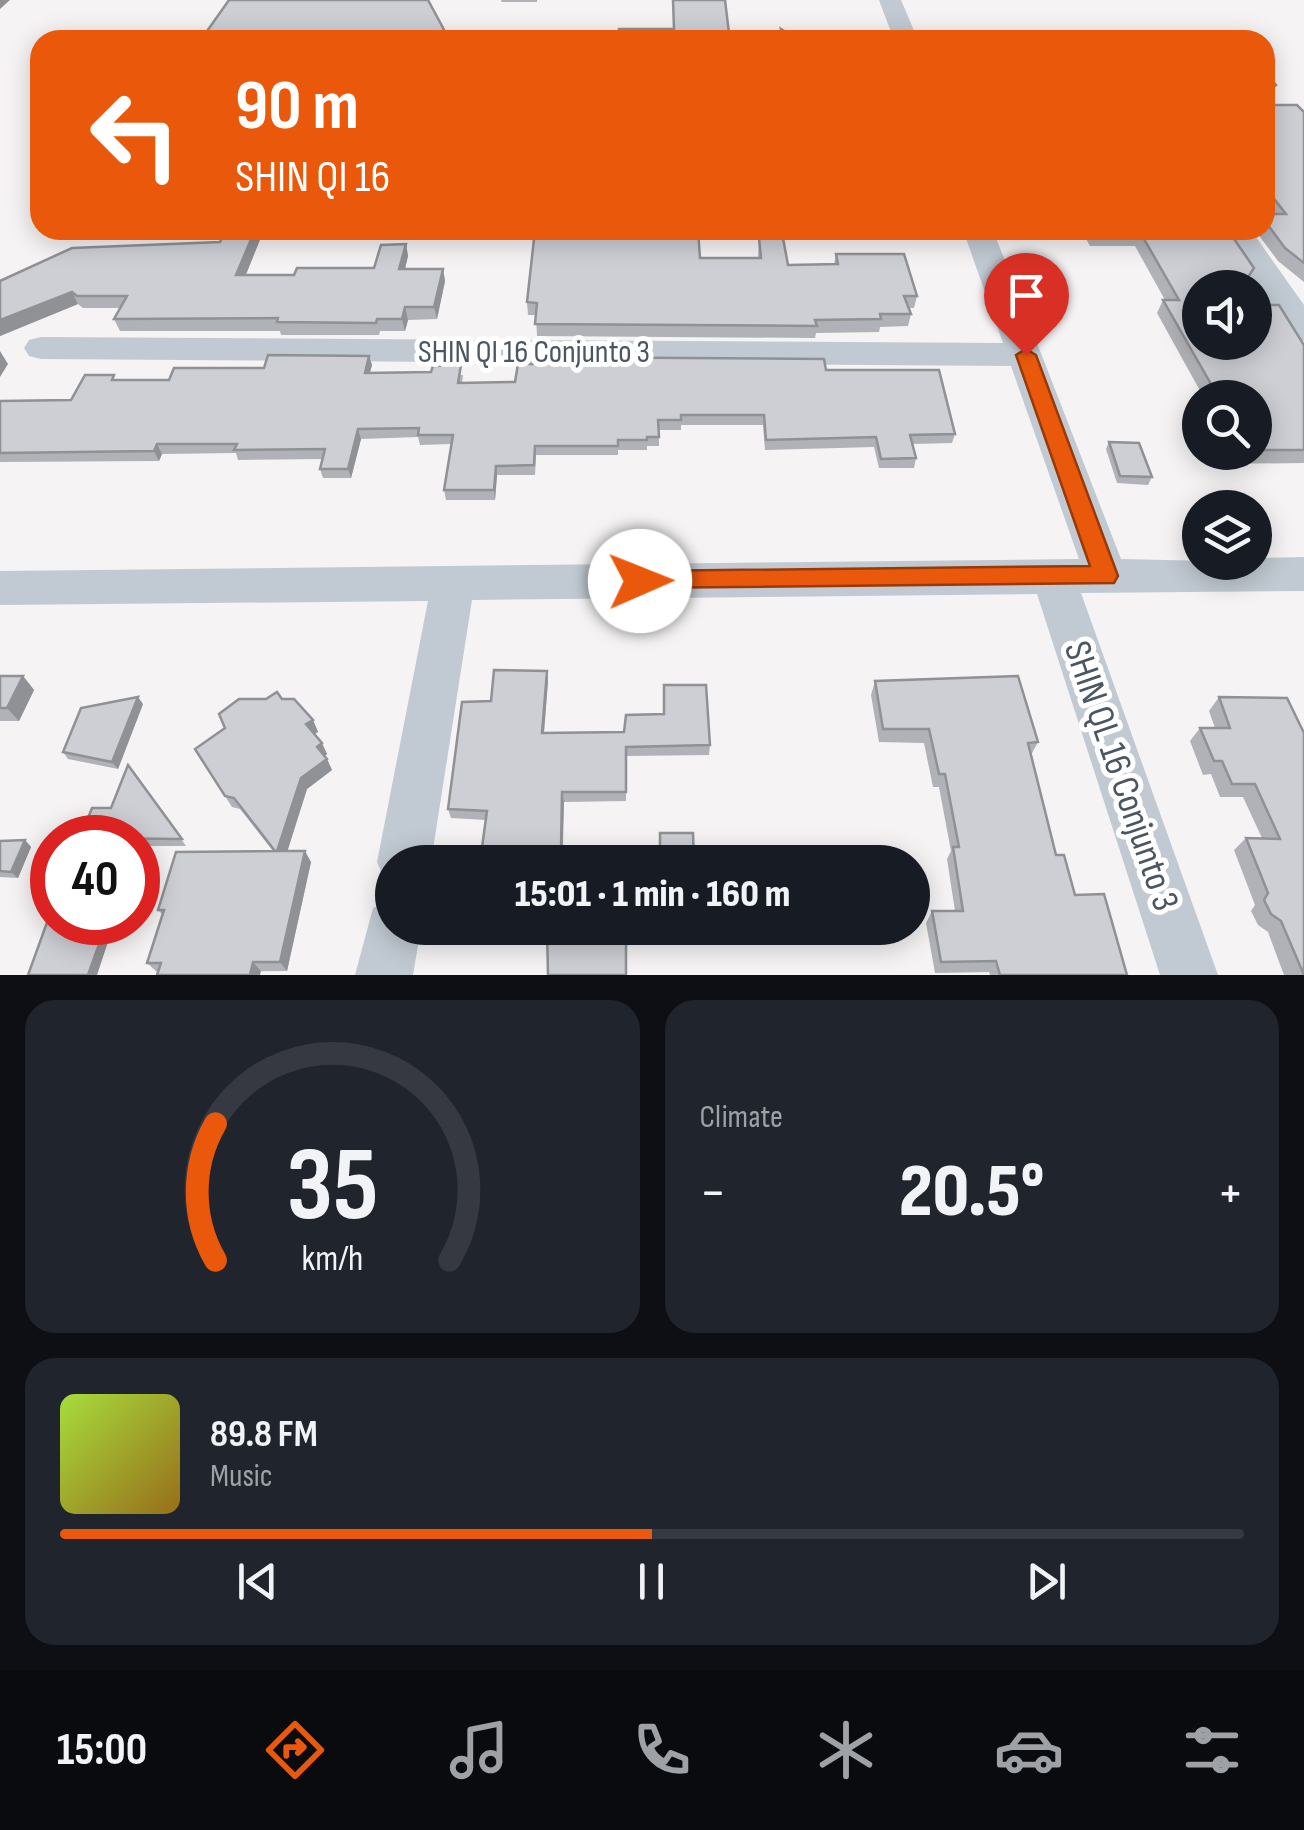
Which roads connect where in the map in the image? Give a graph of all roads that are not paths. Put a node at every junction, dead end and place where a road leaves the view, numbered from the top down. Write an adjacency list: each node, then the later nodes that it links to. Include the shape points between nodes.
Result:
1 (890, 0): 2 (street)
2 (902, 30)
3 (982, 240): 7 (street)
4 (1242, 240): 5 (street)
5 (1304, 330)
6 (42, 348): 7 (street, SHIN QI 16 Conjunto 3)
7 (1026, 355): 10 (street)
8 (1304, 574): 10 (street)
9 (1053, 576): 10 (street); 11 (street); 16 (street, SHIN QL 16 Conjunto 3)
10 (1106, 576)
11 (452, 583): 12 (street); 13 (street)
12 (0, 588)
13 (407, 845)
14 (390, 945): 15 (street)
15 (384, 975)
16 (1188, 975)

